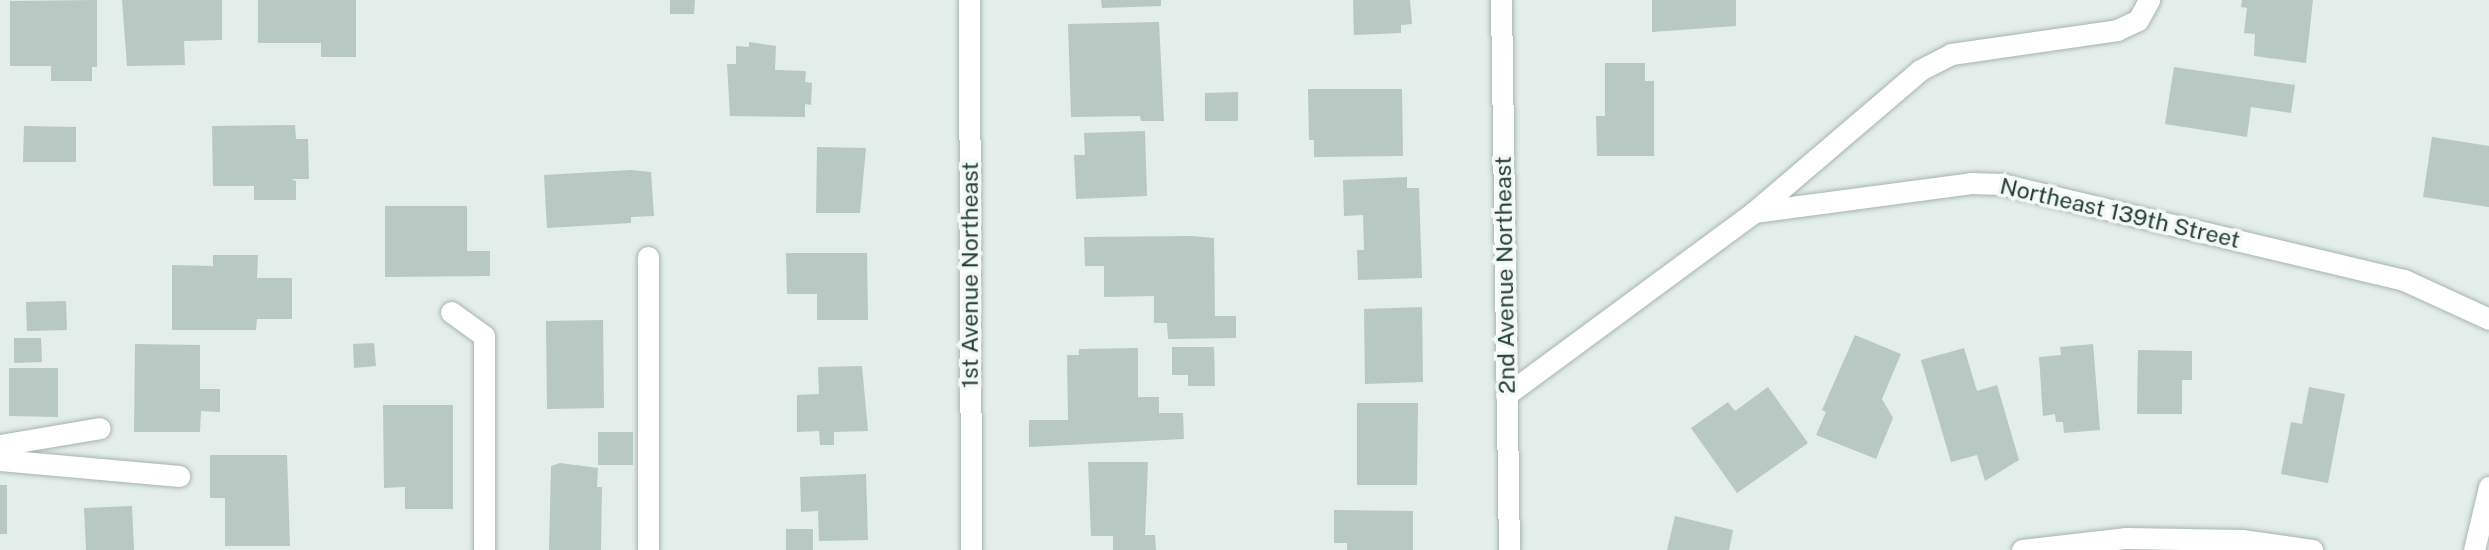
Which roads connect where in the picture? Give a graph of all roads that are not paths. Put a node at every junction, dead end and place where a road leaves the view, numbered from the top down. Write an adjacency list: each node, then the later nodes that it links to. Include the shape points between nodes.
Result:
1 (969, 0): 16 (street, 1st Avenue Northeast)
2 (1501, 0): 8 (street, 2nd Avenue Northeast)
3 (2149, 0): 4 (street, via 2138,20 2117,30 1951,54 1920,69)
4 (1754, 212): 7 (street, Northeast 139th Street, via 1971,183 2001,184 2404,280); 8 (street, Northeast 139th Street)
5 (648, 257): 15 (street)
6 (451, 312): 14 (street, via 484,336)
7 (2489, 319)
8 (1506, 395): 17 (street, 2nd Avenue Northeast)
9 (100, 428): 10 (street)
10 (0, 445)
11 (0, 460): 12 (street)
12 (179, 475)
13 (2489, 487): 20 (street)
14 (484, 550)
15 (648, 550)
16 (971, 550)
17 (1509, 550)
18 (2022, 550): 19 (street, via 2126,538 2242,540)
19 (2312, 550)
20 (2474, 550)

